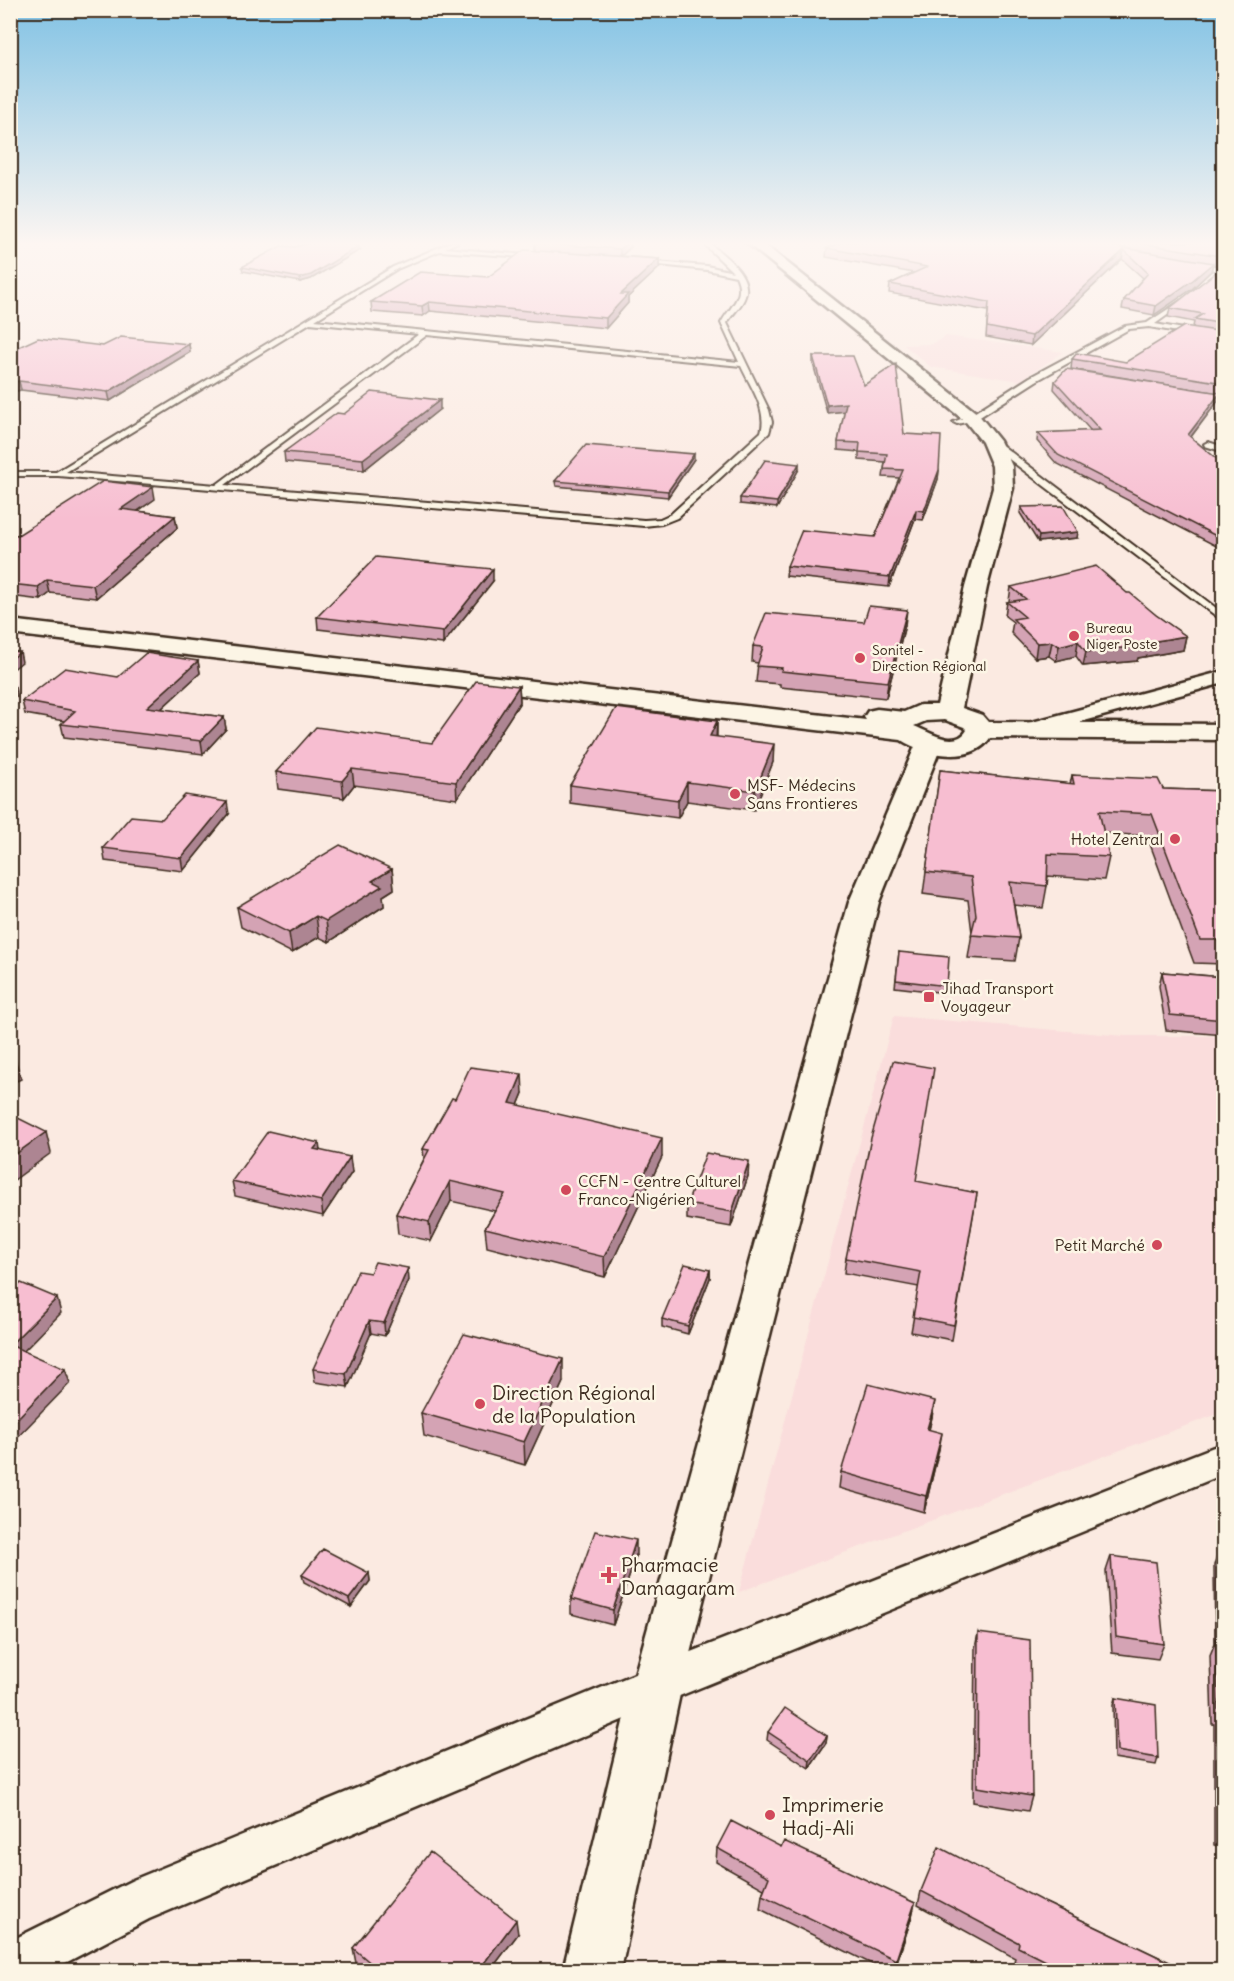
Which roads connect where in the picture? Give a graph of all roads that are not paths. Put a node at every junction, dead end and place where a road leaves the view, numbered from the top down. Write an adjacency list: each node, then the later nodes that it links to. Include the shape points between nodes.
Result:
1 (287, 334): 20 (lane)
2 (423, 334): 21 (lane)
3 (450, 334): 9 (lane)
4 (729, 334): 9 (lane)
5 (860, 334): 14 (main road)
6 (1113, 334): 10 (lane)
7 (1204, 334): 8 (lane)
8 (1224, 338)
9 (742, 364): 21 (lane, via 765,410 765,433 674,516 662,521 644,523)
10 (1050, 370): 11 (lane); 14 (lane)
11 (1062, 372)
12 (1189, 393): 13 (lane)
13 (1224, 398)
14 (964, 420): 15 (main road); 18 (main road)
15 (991, 441): 22 (lane); 25 (main road, via 1002,466 1003,488 976,587)
16 (1208, 444): 17 (lane)
17 (1224, 450)
18 (976, 455)
19 (10, 474): 20 (lane)
20 (58, 474): 21 (lane)
21 (219, 486)
22 (1224, 619)
23 (23, 623): 25 (main road)
24 (1224, 677): 27 (street)
25 (925, 720): 26 (main road, via 973,721); 26 (main road, via 942,746 965,744 979,736); 30 (main road, via 864,902)
26 (980, 730): 27 (main road)
27 (1029, 730): 28 (main road)
28 (1224, 732)
29 (1224, 1458): 30 (street)
30 (657, 1685): 31 (street, via 133,1903); 32 (main road)
31 (10, 1966)
32 (592, 1971)

